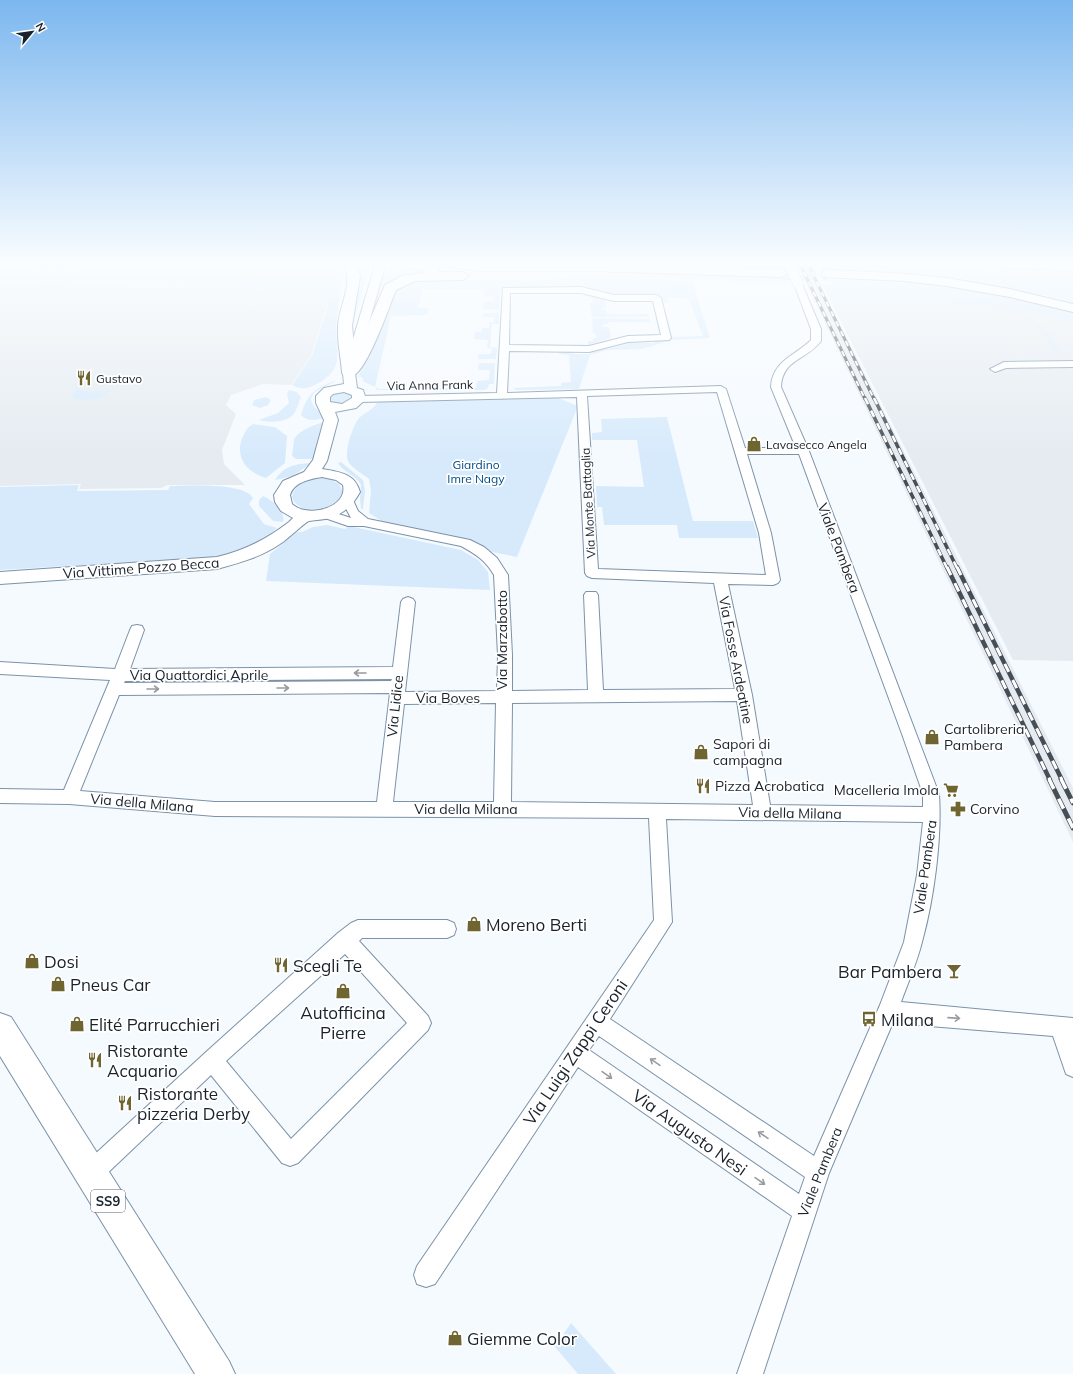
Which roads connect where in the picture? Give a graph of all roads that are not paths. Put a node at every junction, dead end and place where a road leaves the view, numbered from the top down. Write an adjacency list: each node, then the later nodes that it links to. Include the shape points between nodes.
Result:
1 (345, 326): 10 (main road)
2 (363, 326): 10 (street)
3 (375, 326): 10 (main road, via 364,353)
4 (504, 326): 7 (street)
5 (663, 326): 7 (street, via 666,338 628,338 589,349)
6 (814, 326): 17 (street, Viale Pambera, bridge, via 816,341 783,365 775,379)
7 (503, 348): 13 (street)
8 (1073, 364): 9 (street, via 1004,364)
9 (995, 370)
10 (349, 373): 11 (street); 14 (street)
11 (334, 389): 14 (street); 15 (street, via 323,396)
12 (582, 394): 13 (street, Via Anna Frank); 16 (street, Via Monte Battaglia, via 721,389); 25 (street, Via Monte Battaglia, via 592,573)
13 (502, 396): 14 (street, Via Anna Frank)
14 (354, 398): 15 (street, via 340,408); 19 (street, via 340,420 332,453)
15 (325, 405): 18 (street, via 331,420 320,461)
16 (740, 451): 17 (street); 25 (street, Via Monte Battaglia, via 766,533 773,580)
17 (803, 451): 41 (street, Viale Pambera, via 910,734 931,794)
18 (310, 474): 19 (street); 21 (street, via 295,480 283,492 284,506)
19 (333, 474): 20 (street, via 349,481 352,494)
20 (348, 501): 22 (street, Via Marzabotto, via 339,509); 23 (street, via 357,518)
21 (298, 513): 22 (street, Via Marzabotto); 24 (street, Via Vittime Pozzo Becca, via 278,540 238,559 217,563)
22 (326, 514): 23 (street, Via Marzabotto, via 348,522)
23 (364, 522): 34 (street, Via Marzabotto, via 465,543 492,561 501,575 504,612)
24 (0, 578)
25 (720, 579): 32 (street, Via Fosse Ardeatine)
26 (591, 595): 33 (street)
27 (408, 602): 31 (street, Via Lidice)
28 (136, 630): 30 (street)
29 (0, 668): 30 (street, Via Quattordici Aprile)
30 (117, 682): 31 (street, Via Quattordici Aprile); 36 (street)
31 (398, 686): 34 (street, Via Boves); 38 (street, Via Lidice)
32 (744, 695): 33 (street, Via Boves); 40 (street, Via Fosse Ardeatine)
33 (596, 696): 34 (street, Via Boves)
34 (503, 697): 37 (street, Via Marzabotto)
35 (0, 796): 36 (street, Via della Milana)
36 (69, 797): 38 (street, Via della Milana, via 215,809)
37 (502, 809): 38 (street, Via della Milana); 39 (street, Via della Milana)
38 (384, 810)
39 (657, 811): 40 (street, Via della Milana); 45 (street, Via Luigi Zappi Ceroni, via 663,922)
40 (763, 813): 41 (street, Via della Milana)
41 (932, 814): 44 (street, Viale Pambera, via 926,875 913,942)
42 (447, 929): 43 (street, via 358,929)
43 (345, 940): 49 (street); 49 (street, via 421,1024 290,1155)
44 (889, 1008): 46 (street, one-way to 46, via 905,1014); 51 (street, Viale Pambera)
45 (595, 1021): 48 (street, Via Luigi Zappi Ceroni); 51 (street, one-way to 45)
46 (1066, 1027): 50 (street)
47 (0, 1028): 52 (main road, SS9)
48 (575, 1053): 53 (street, Via Augusto Nesi, one-way to 53); 54 (street, Via Luigi Zappi Ceroni)
49 (212, 1060): 52 (street)
50 (1073, 1067)
51 (818, 1172): 53 (street, Viale Pambera)
52 (90, 1174): 55 (main road, SS9)
53 (804, 1211): 56 (street, Viale Pambera)
54 (426, 1275)
55 (216, 1374)
56 (750, 1374)

